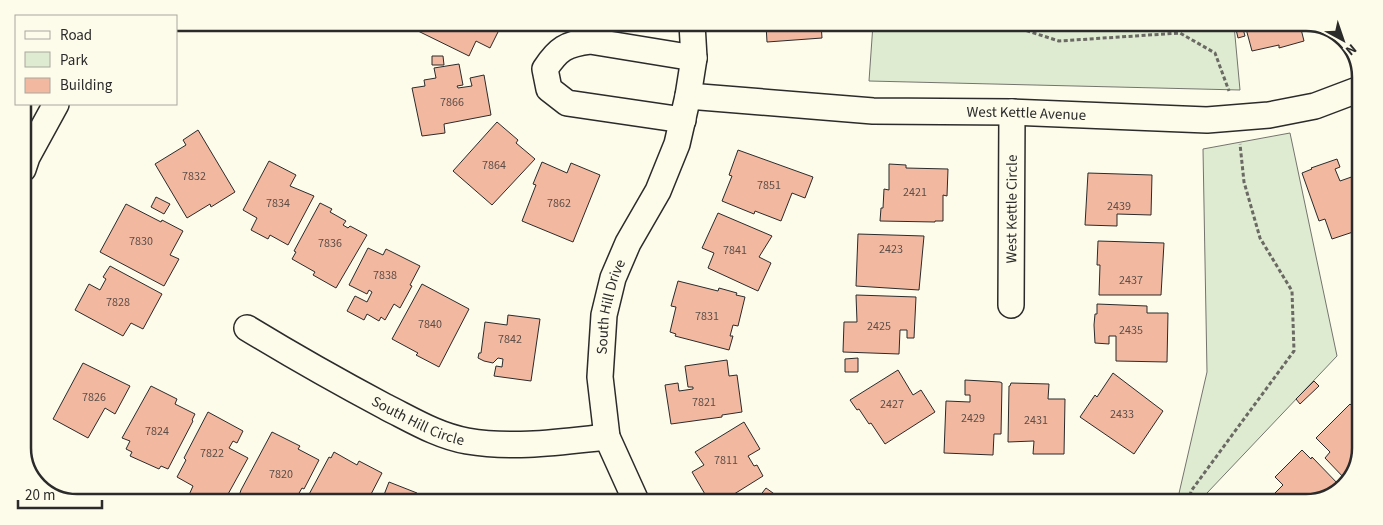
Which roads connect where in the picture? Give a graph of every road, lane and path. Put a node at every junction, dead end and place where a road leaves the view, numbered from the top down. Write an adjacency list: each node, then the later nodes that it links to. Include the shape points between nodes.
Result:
1 (692, 31): 3 (street, South Hill Drive)
2 (1027, 31): 8 (path, via 1059,41 1180,33 1215,53)
3 (694, 58): 6 (street, South Hill Drive); 6 (street, via 590,41 573,43 554,54 545,68 548,89 567,103)
4 (1352, 92): 8 (street, West Kettle Avenue, via 1315,106 1269,116)
5 (55, 105): 9 (street)
6 (686, 108): 7 (street, West Kettle Avenue); 12 (street, South Hill Drive, via 677,144 658,191 628,243 604,315 600,377)
7 (1012, 112): 8 (street, West Kettle Avenue, via 1207,120); 10 (street, West Kettle Circle)
8 (1237, 118): 14 (path, via 1244,182 1260,238 1292,291 1294,351)
9 (31, 150)
10 (1011, 305)
11 (247, 328): 12 (street, South Hill Circle, via 328,376 445,435 504,445)
12 (607, 437): 13 (street, South Hill Drive)
13 (633, 494)
14 (1191, 494)

